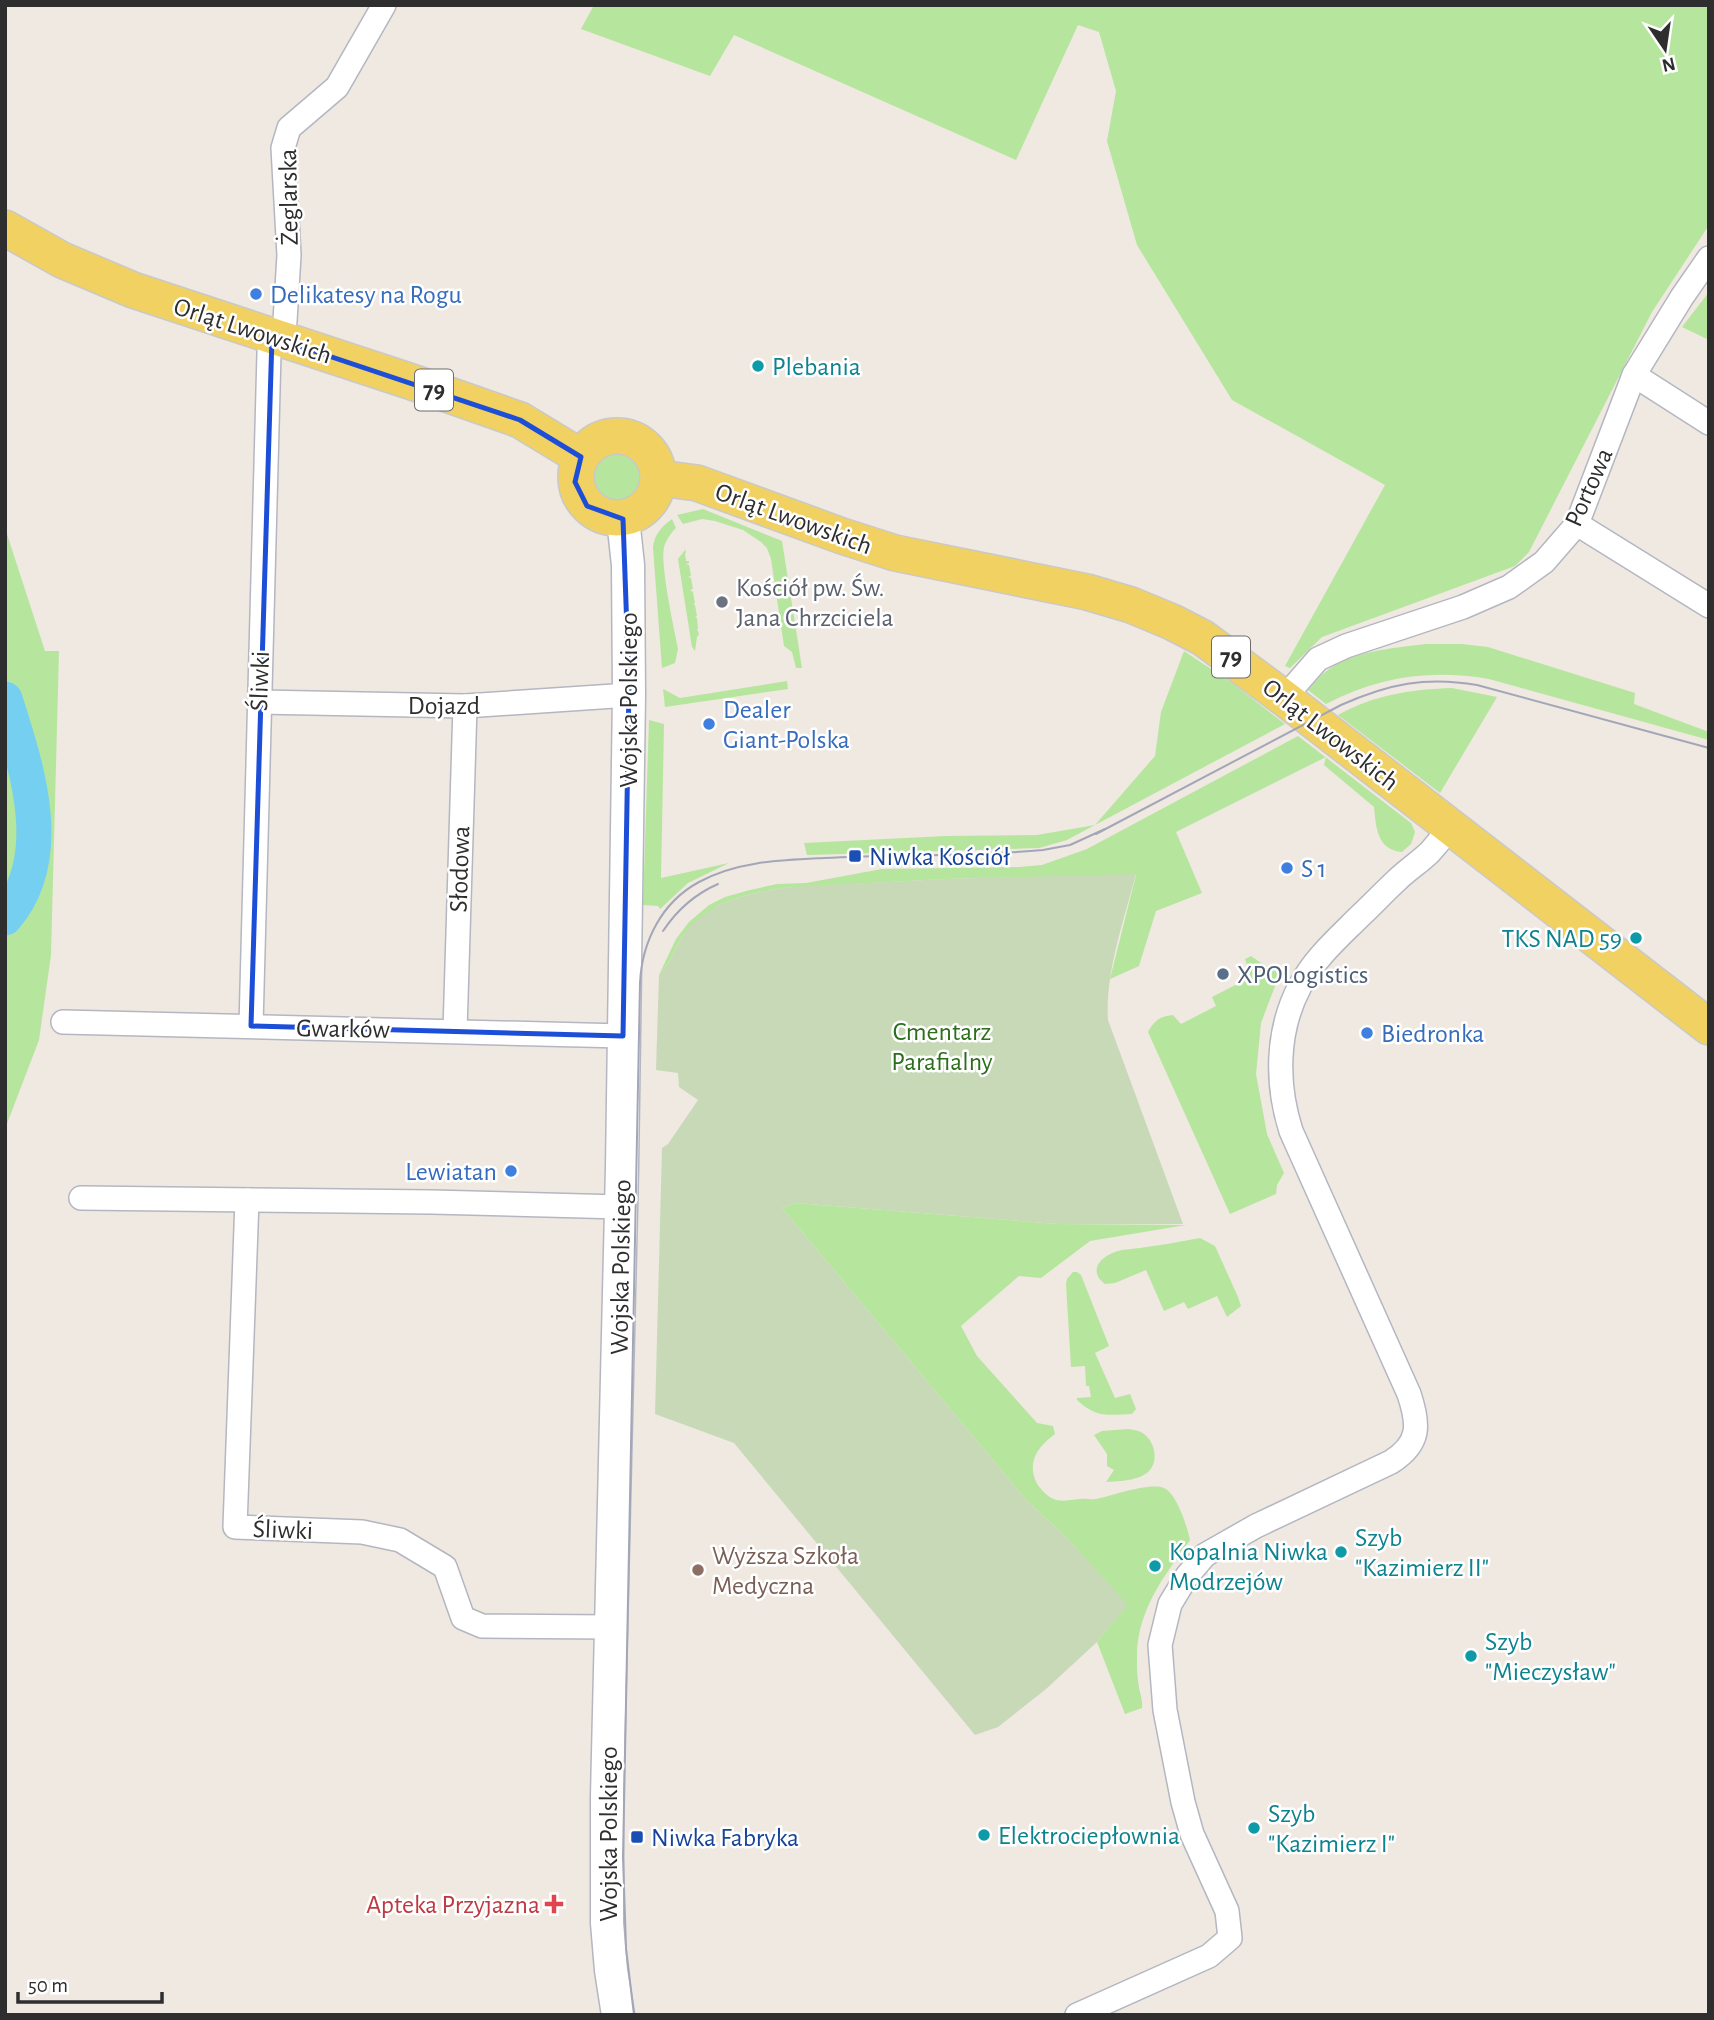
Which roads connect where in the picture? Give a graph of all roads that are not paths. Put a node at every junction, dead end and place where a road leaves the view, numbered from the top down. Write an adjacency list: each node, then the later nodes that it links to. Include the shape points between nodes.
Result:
1 (384, 5): 4 (street, Żeglarska, via 337,87 289,128 283,148 289,255 285,321)
2 (5, 228): 4 (main road, Orląt Lwowskich / 79, via 62,260 133,290)
3 (1709, 258): 5 (street, Portowa)
4 (276, 338): 7 (main road, Orląt Lwowskich / 79, via 520,420); 14 (street, Śliwki, via 269,353)
5 (1634, 375): 6 (street); 10 (street, Portowa)
6 (1709, 423)
7 (581, 457): 8 (main road, via 601,439 628,437 650,453); 9 (main road, via 575,482 579,495 597,514)
8 (659, 478): 9 (main road, via 648,505); 13 (main road, Orląt Lwowskich / 79, via 697,483 895,553 1131,605 1203,638)
9 (623, 519): 12 (main road, Wojska Polskiego)
10 (1577, 524): 11 (street); 13 (street, Portowa, via 1544,562 1509,587 1318,659)
11 (1709, 606)
12 (629, 695): 15 (street, Dojazd); 21 (main road, Wojska Polskiego)
13 (1284, 698): 16 (main road, Orląt Lwowskich / 79)
14 (259, 702): 15 (street, Dojazd); 18 (street, Śliwki)
15 (465, 706): 20 (street, Słodowa)
16 (1450, 827): 19 (main road, Orląt Lwowskich / 79); 27 (street, via 1429,853 1324,952 1300,985 1284,1033 1280,1084 1291,1132 1409,1394 1416,1434 1402,1455 1205,1555 1170,1604 1160,1645 1165,1710 1192,1834 1227,1911 1230,1938 1209,1956)
17 (63, 1022): 18 (street, Gwarków)
18 (251, 1026): 20 (street, Gwarków)
19 (1709, 1027)
20 (455, 1031): 21 (street, Gwarków)
21 (623, 1036): 24 (main road, Wojska Polskiego)
22 (82, 1198): 23 (street)
23 (247, 1200): 24 (street); 25 (street, Śliwki, via 235,1527 362,1532 400,1540 444,1567 463,1618 482,1626)
24 (621, 1207): 25 (main road, Wojska Polskiego)
25 (612, 1627): 26 (main road, Wojska Polskiego, via 606,1896)
26 (618, 2015)
27 (1077, 2015)

